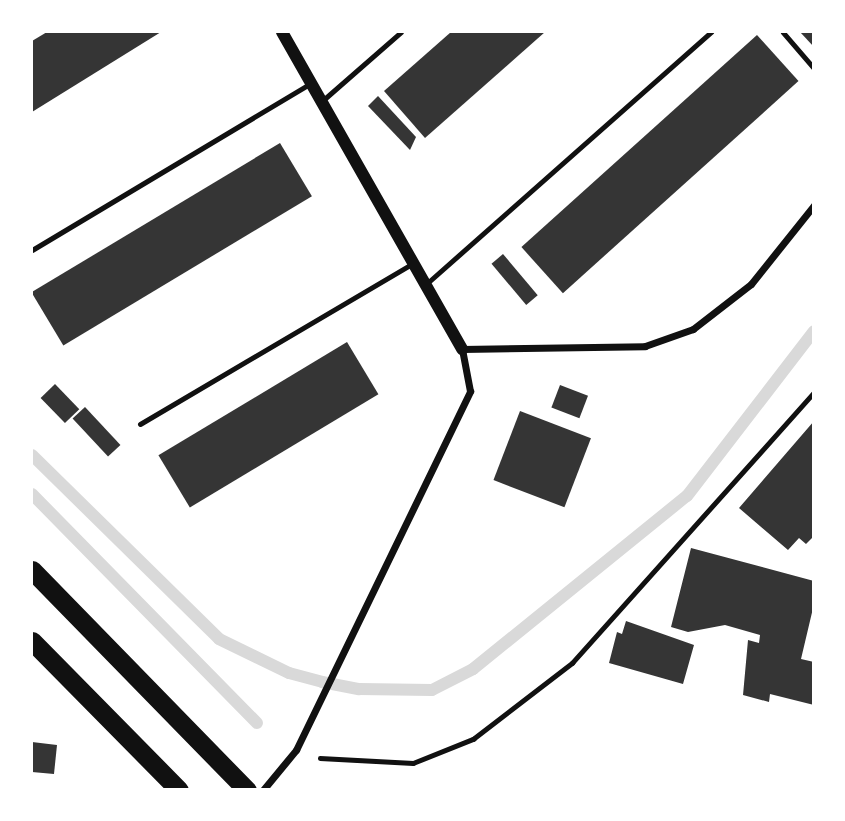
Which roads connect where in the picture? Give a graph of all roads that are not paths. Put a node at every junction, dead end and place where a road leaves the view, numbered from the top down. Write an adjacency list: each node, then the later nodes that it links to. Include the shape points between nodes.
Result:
1 (282, 32): 4 (street)
2 (401, 32): 5 (lane)
3 (711, 32): 9 (lane)
4 (311, 83): 5 (street); 7 (lane)
5 (322, 102): 8 (street)
6 (814, 205): 10 (street, via 751,284 693,329 645,346)
7 (32, 250)
8 (413, 264): 9 (street); 11 (lane)
9 (425, 285): 10 (street)
10 (462, 349): 16 (street, via 470,391 296,750)
11 (140, 424)
12 (32, 570): 15 (highway)
13 (32, 641): 14 (highway)
14 (179, 789)
15 (247, 789)
16 (264, 789)

